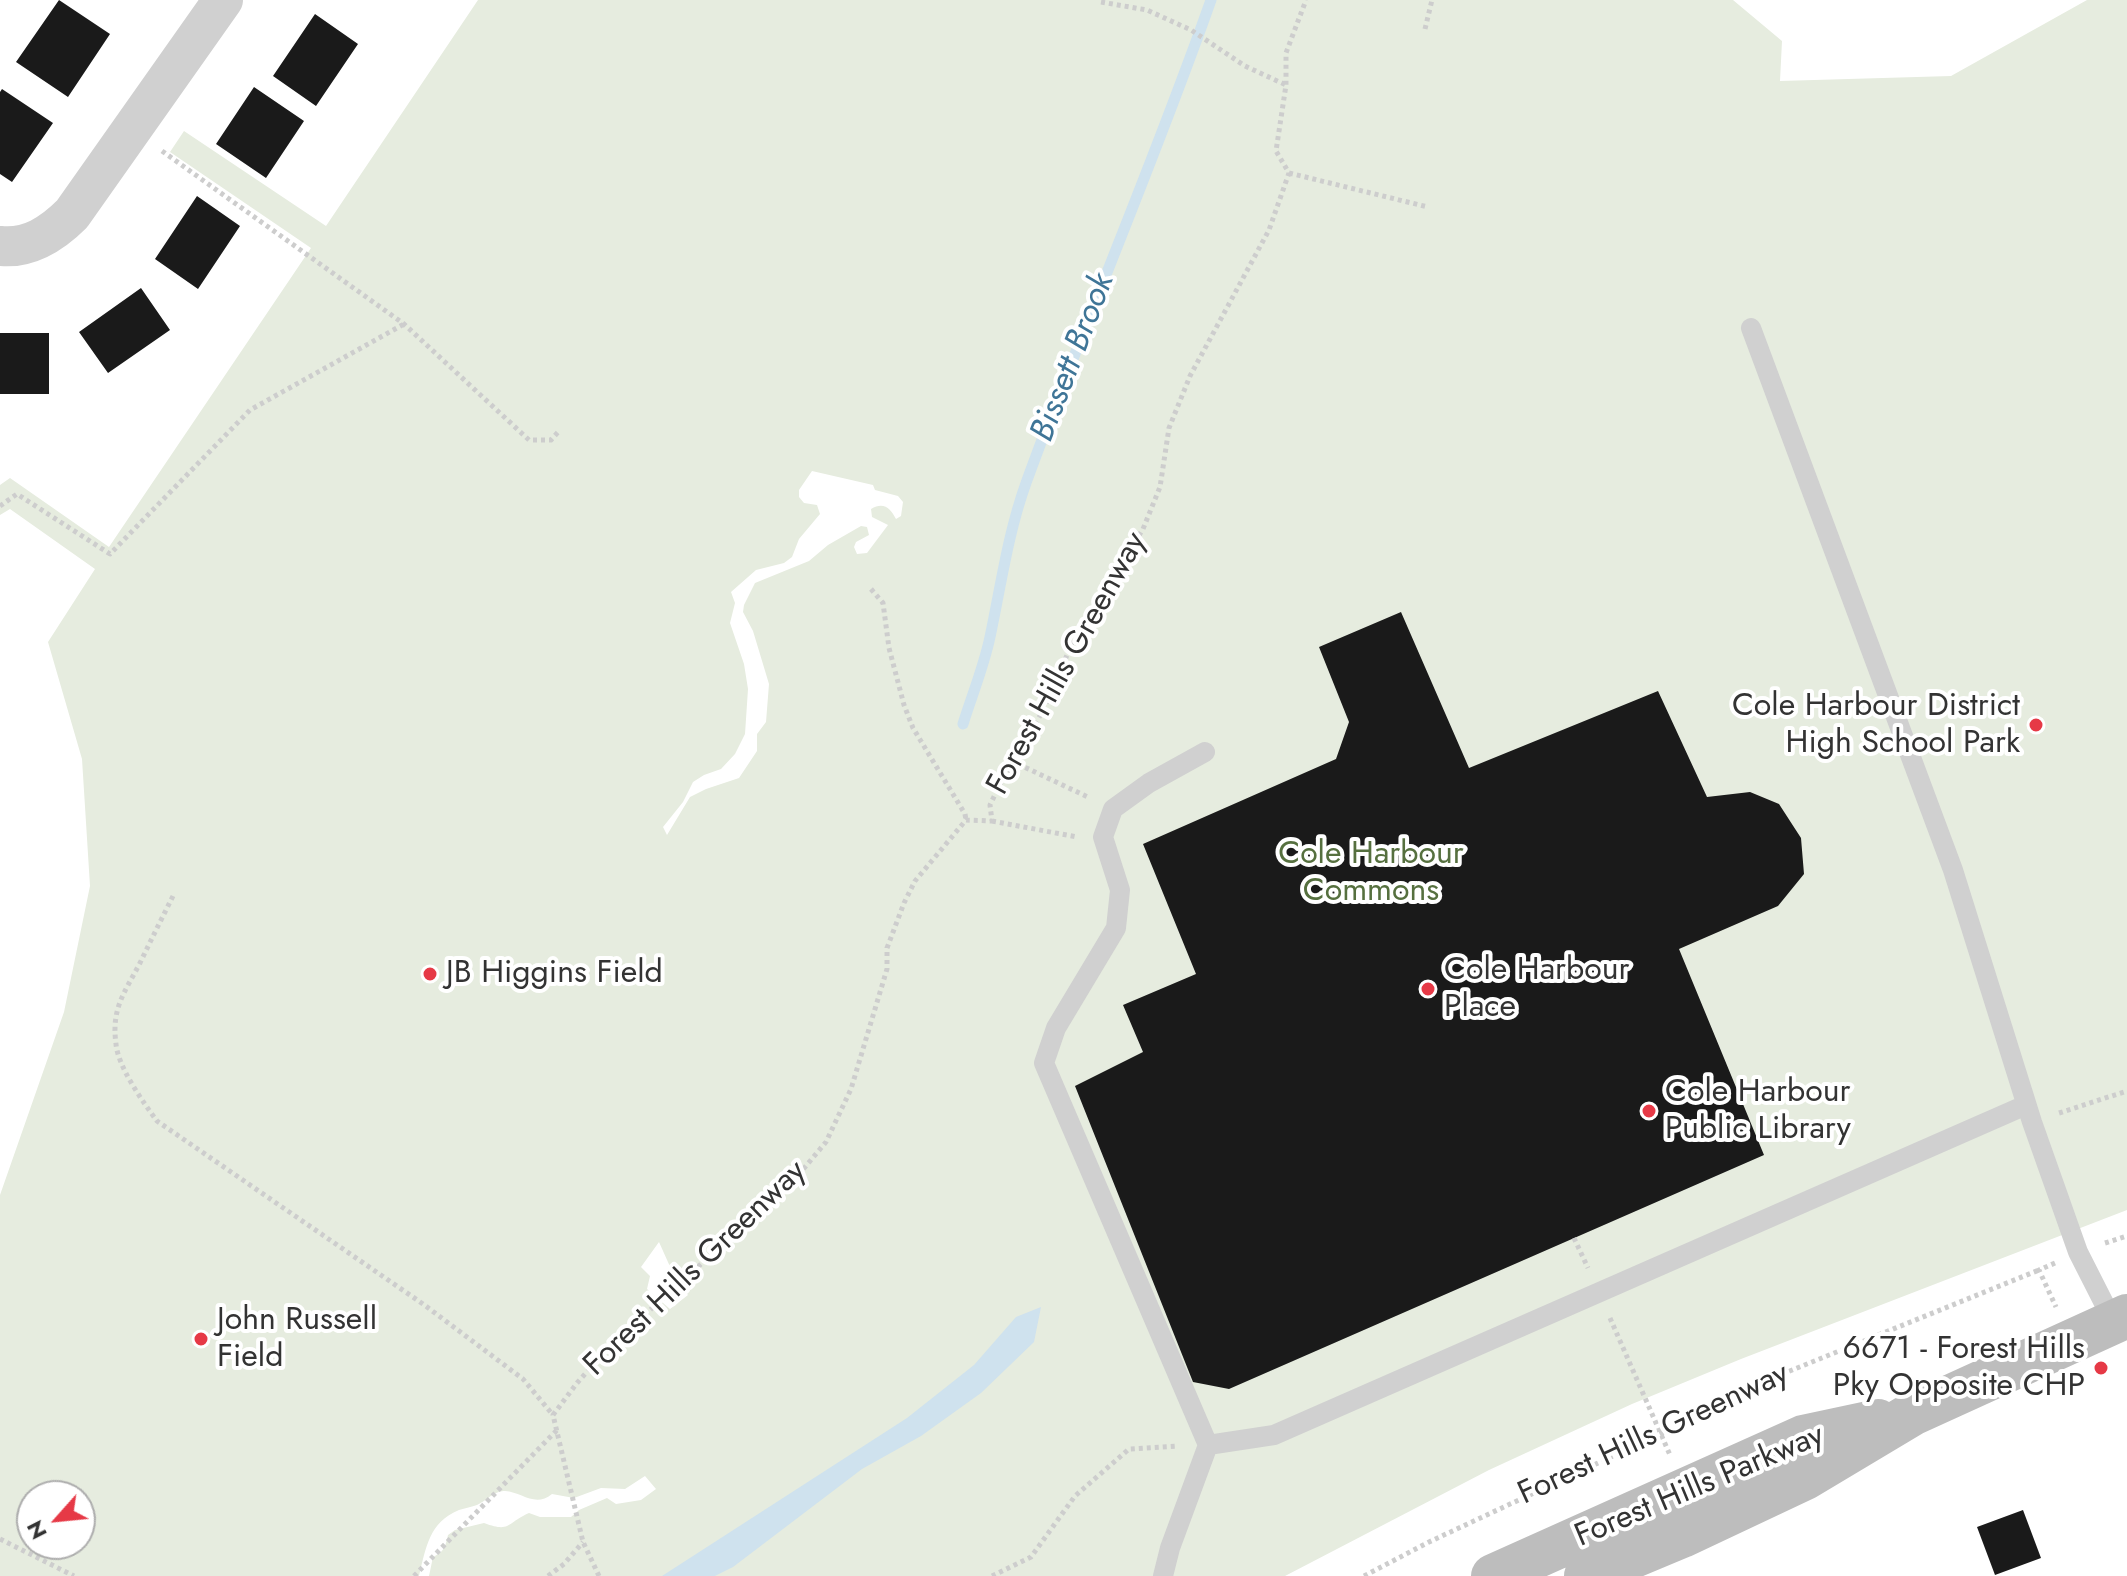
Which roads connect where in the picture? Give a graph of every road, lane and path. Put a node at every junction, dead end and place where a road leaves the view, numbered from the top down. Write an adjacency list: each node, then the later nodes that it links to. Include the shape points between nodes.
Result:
1 (223, 0): 7 (street)
2 (1306, 0): 6 (path, via 1286,53)
3 (1432, 0): 5 (path)
4 (1101, 2): 6 (path, via 1147,10)
5 (1425, 29)
6 (1286, 85): 8 (path, via 1276,151)
7 (132, 129): 10 (street, via 61,224 36,241); 11 (path)
8 (1289, 173): 9 (path); 17 (path, Forest Hills Greenway, via 1269,230 1169,428 1160,487 1143,529 1073,641)
9 (1428, 207)
10 (0, 246)
11 (404, 324): 13 (path, via 529,440 551,440); 14 (path, via 250,410 110,554 17,494)
12 (1751, 328): 24 (lane, via 1953,870)
13 (559, 431)
14 (0, 506)
15 (871, 589): 19 (path, via 883,603 908,716)
16 (1205, 752): 18 (lane)
17 (1018, 764): 18 (path); 20 (path, Forest Hills Greenway, via 1002,780 990,805)
18 (1113, 809): 21 (lane)
19 (966, 820): 20 (path, Forest Hills Greenway); 29 (path, Forest Hills Greenway, via 915,881 904,903 887,948 887,969 851,1089 826,1142 795,1179 608,1348)
20 (992, 821): 21 (path, via 1072,837)
21 (1103, 837): 32 (lane, via 1120,890 1116,928 1056,1028 1044,1063)
22 (173, 896): 29 (path, via 122,991 116,1015 115,1047 138,1096 157,1121 523,1379)
23 (2127, 1091): 24 (path)
24 (2029, 1113): 26 (lane, via 2078,1252); 32 (lane, via 1274,1435)
25 (2039, 1270): 31 (path, Forest Hills Greenway, via 1799,1366)
26 (2120, 1318): 28 (main road, Forest Hills Parkway)
27 (1636, 1375): 31 (path)
28 (1912, 1414): 33 (main road, Forest Hills Parkway, via 1803,1437); 44 (main road, Forest Hills Parkway, via 1805,1478)
29 (553, 1415): 30 (path)
30 (558, 1429): 35 (path); 37 (path)
31 (1661, 1433): 33 (path); 42 (path, Forest Hills Greenway)
32 (1208, 1445): 40 (path, via 1129,1449 1075,1496 1031,1557); 41 (lane)
33 (1683, 1490): 43 (main road, Forest Hills Parkway)
34 (0, 1539): 36 (path)
35 (583, 1542): 38 (path); 39 (path)
36 (74, 1576)
37 (414, 1576)
38 (548, 1576)
39 (599, 1576)
40 (992, 1576)
41 (1163, 1576)
42 (1364, 1576)
43 (1493, 1576)
44 (1586, 1576)

